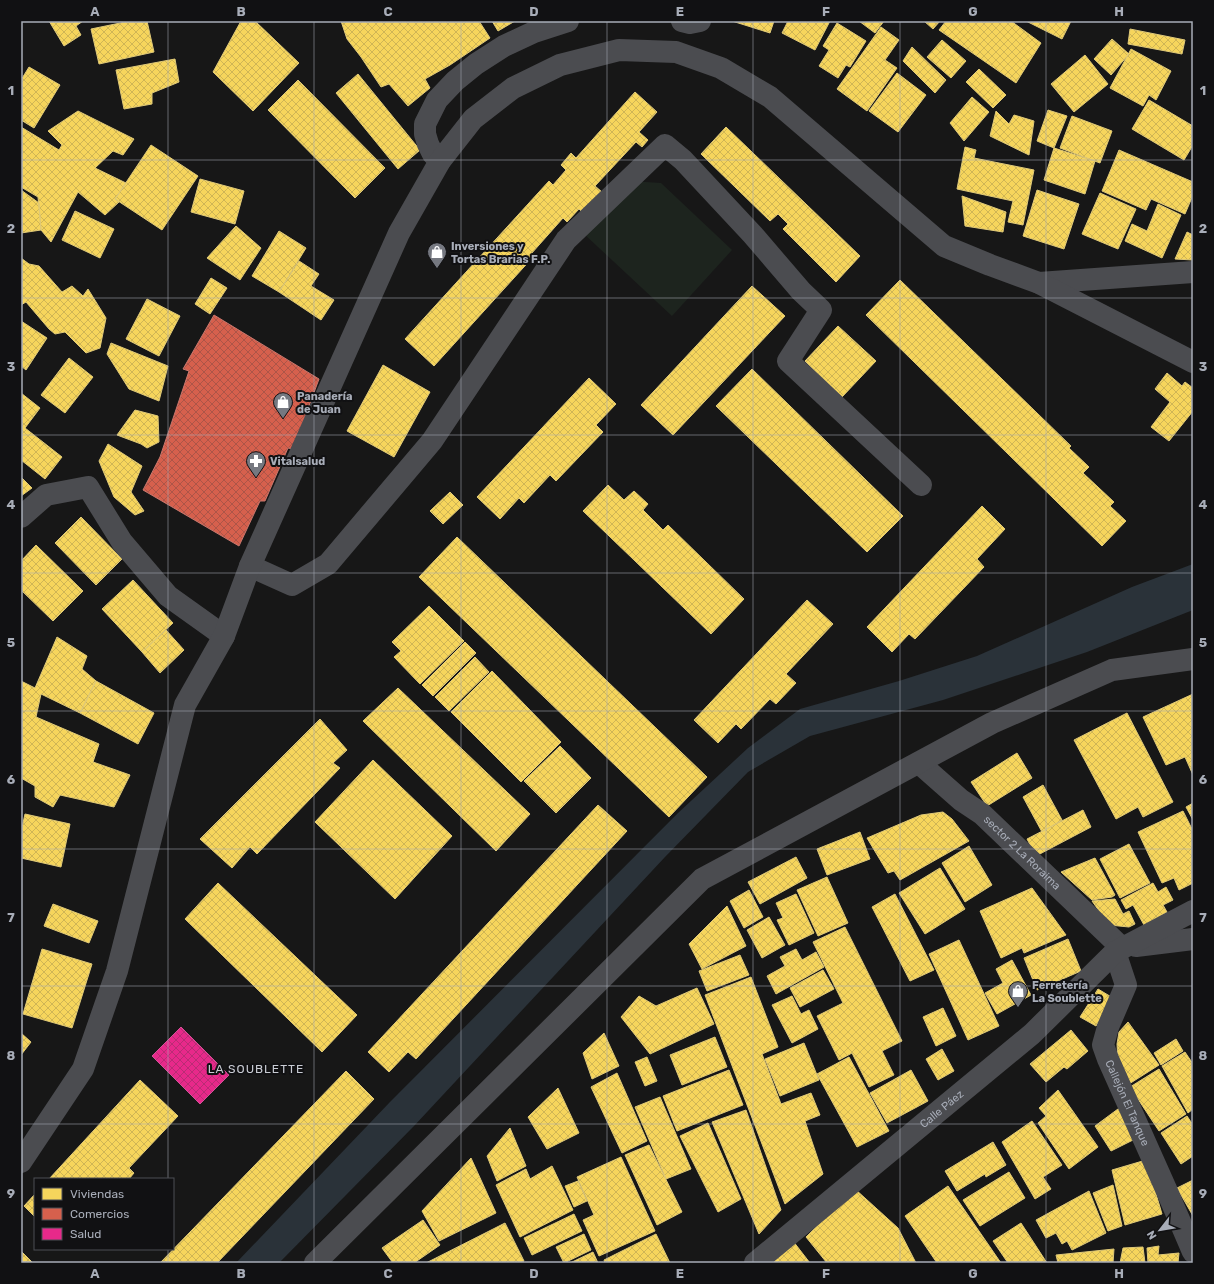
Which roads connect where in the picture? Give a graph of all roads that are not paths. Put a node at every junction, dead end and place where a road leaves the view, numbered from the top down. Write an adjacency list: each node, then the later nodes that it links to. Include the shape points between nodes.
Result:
1 (568, 21): 4 (street, via 534,32 504,46 476,64 437,100 425,124 425,134 433,154)
2 (682, 21): 3 (street)
3 (700, 21)
4 (440, 161): 6 (street, via 473,119 513,88 560,65 619,50 676,52 721,68 770,97 944,246); 10 (street, via 399,233)
5 (1193, 272): 6 (street)
6 (1039, 283): 7 (street)
7 (1193, 362)
8 (921, 485): 10 (street, via 788,361 821,310 683,160 665,146 566,240 432,441 328,564 292,585)
9 (21, 516): 11 (street, via 46,495 88,487 122,542 168,596)
10 (250, 566): 11 (street)
11 (224, 636): 17 (street, via 185,705 117,971 82,1069)
12 (1193, 659): 13 (street, via 1112,670 992,723)
13 (919, 763): 16 (street, sector 2 La Roraima, via 961,800 982,814); 19 (street, via 702,879)
14 (1193, 911): 16 (street, Calle Páez)
15 (1193, 940): 16 (street)
16 (1118, 950): 18 (street, Callejón El Tanque, via 1126,985 1103,1044); 20 (street, Calle Páez, via 1032,1034)
17 (21, 1162)
18 (1193, 1252)
19 (315, 1263)
20 (755, 1263)

